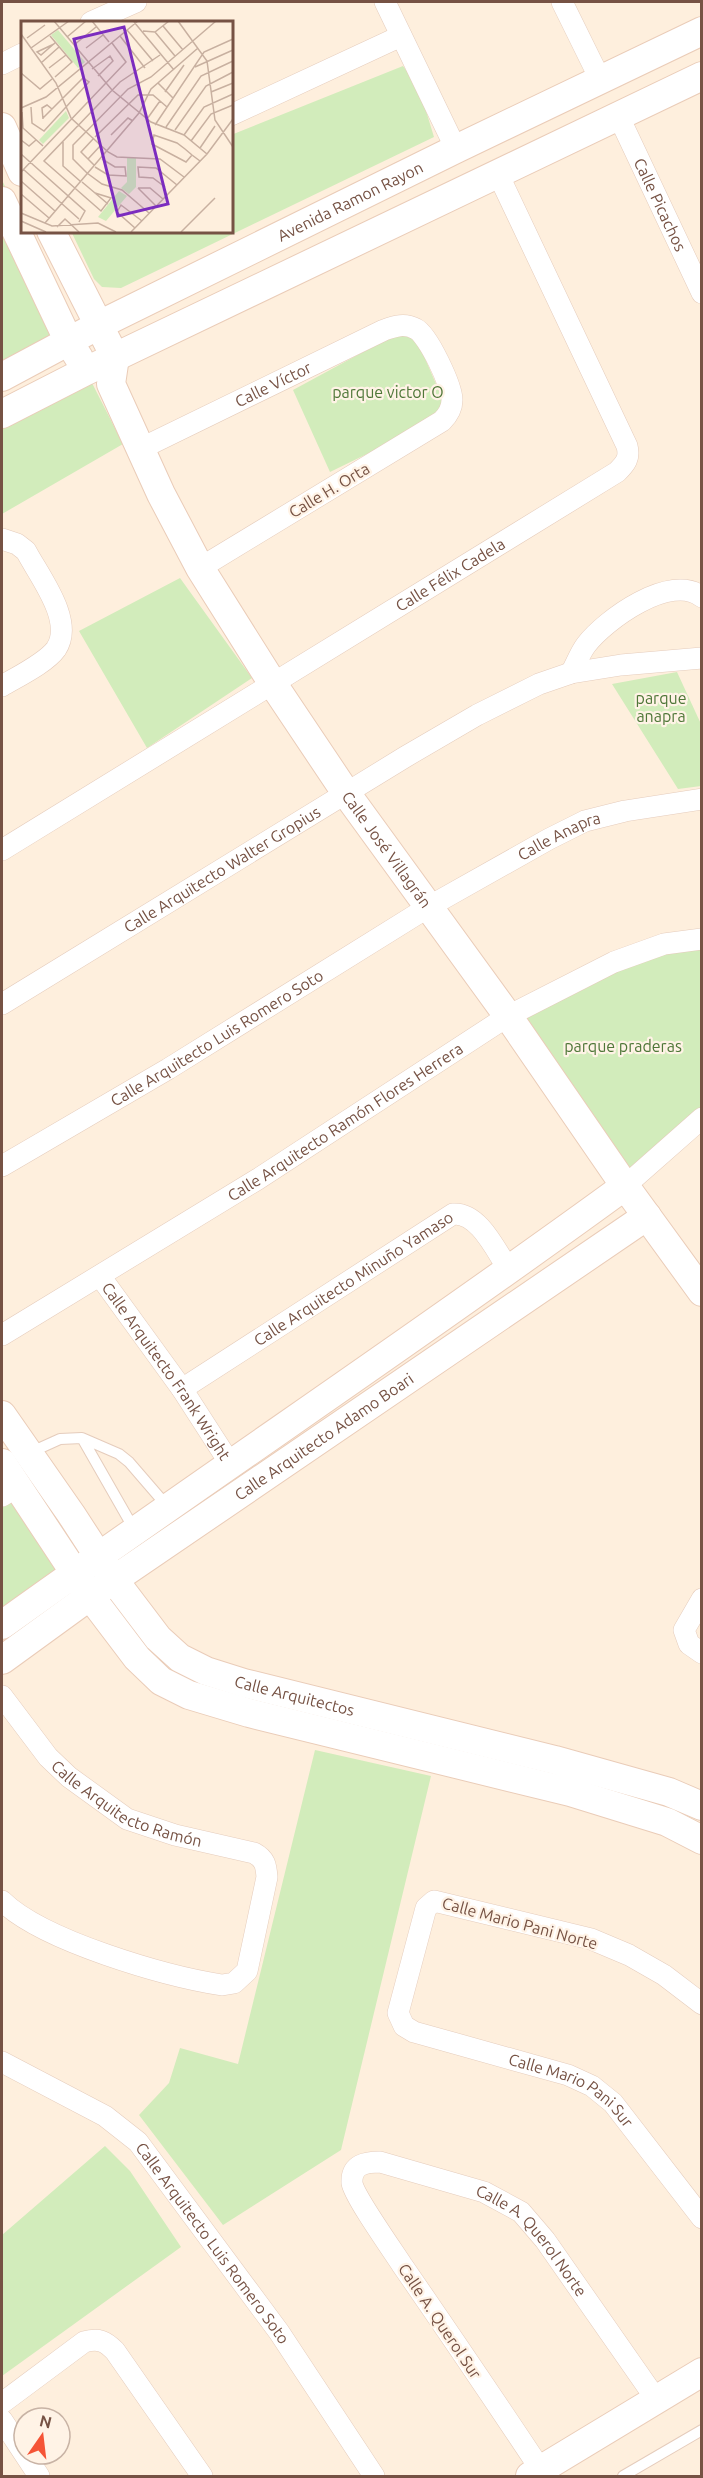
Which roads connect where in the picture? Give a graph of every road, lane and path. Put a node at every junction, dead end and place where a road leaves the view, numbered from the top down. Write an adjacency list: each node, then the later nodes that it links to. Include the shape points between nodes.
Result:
1 (136, 2): 4 (street)
2 (385, 2): 6 (street)
3 (562, 2): 10 (street)
4 (93, 21)
5 (702, 31): 10 (street, Avenida Ramon Rayon)
6 (401, 36): 11 (street); 14 (street)
7 (21, 54): 8 (street)
8 (2, 64)
9 (702, 75): 12 (street)
10 (600, 79): 14 (street, Avenida Ramon Rayon)
11 (232, 115)
12 (618, 115): 16 (street); 19 (street, Calle Picachos)
13 (2, 127): 15 (street)
14 (456, 149): 20 (street, Avenida Ramon Rayon)
15 (21, 170)
16 (498, 174): 22 (street); 33 (street, Calle Félix Cadela, via 627,446 626,463 618,472)
17 (2, 201): 21 (street)
18 (52, 232): 20 (street, Calle José Villagrán)
19 (702, 292)
20 (99, 325): 21 (street, Avenida Ramon Rayon); 22 (street, Calle José Villagrán)
21 (69, 342): 23 (street); 24 (street, Avenida Ramon Rayon)
22 (113, 370): 23 (street); 27 (street, Calle José Villagrán)
23 (86, 371): 26 (street)
24 (2, 377)
25 (452, 406): 27 (street, Calle Víctor, via 450,388 427,339 419,330 400,325); 29 (street, Calle H. Orta, via 442,421)
26 (2, 414)
27 (140, 449): 29 (street, Calle José Villagrán)
28 (5, 539): 34 (street, via 26,551 61,616 63,628 55,650)
29 (200, 568): 33 (street, Calle José Villagrán)
30 (702, 597): 32 (street, via 681,588 628,609 585,646)
31 (702, 658): 32 (street, Calle Arquitecto Walter Gropius)
32 (571, 673): 35 (street, Calle Arquitecto Walter Gropius, via 539,684 477,715)
33 (273, 684): 35 (street, Calle José Villagrán); 37 (street, Calle Félix Cadela)
34 (2, 686)
35 (346, 793): 38 (street, Calle José Villagrán); 40 (street, Calle Arquitecto Walter Gropius)
36 (702, 799): 38 (street, Calle Anapra, via 585,821)
37 (2, 850)
38 (430, 906): 41 (street, Calle José Villagrán); 43 (street, Calle Arquitecto Luis Romero Soto, via 168,1069)
39 (702, 939): 41 (street, Calle Arquitecto Ramón Flores Herrera, via 664,944 614,962)
40 (2, 1004)
41 (508, 1016): 44 (street, Calle José Villagrán); 47 (street, Calle Arquitecto Ramón Flores Herrera, via 258,1179)
42 (702, 1118): 44 (street)
43 (2, 1166)
44 (625, 1186): 45 (street, Calle José Villagrán); 46 (street, Calle Arquitecto Adamo Boari)
45 (647, 1216): 48 (street, Calle José Villagrán); 60 (street, Calle Arquitecto Adamo Boari)
46 (509, 1270): 50 (street, Calle Arquitecto Minuño Yamaso, via 479,1227 469,1217 453,1214); 55 (street, Calle Arquitecto Adamo Boari)
47 (100, 1276): 49 (street, Calle Arquitecto Ramón Flores Herrera); 50 (street, Calle Arquitecto Frank Wright)
48 (702, 1292)
49 (2, 1335)
50 (182, 1389): 55 (street, Calle Arquitecto Frank Wright)
51 (2, 1415): 53 (street, Calle Arquitectos)
52 (82, 1438): 53 (lane, via 60,1439); 57 (lane, via 129,1462); 58 (lane)
53 (29, 1454): 59 (street, Calle Arquitectos)
54 (2, 1463): 56 (street, Calle Arquitectos)
55 (231, 1465): 57 (street, Calle Arquitecto Adamo Boari)
56 (10, 1491): 61 (street, Calle Arquitectos)
57 (168, 1508): 58 (street, Calle Arquitecto Adamo Boari)
58 (134, 1530): 59 (street, Calle Arquitecto Adamo Boari)
59 (98, 1556): 60 (street, Calle Arquitectos); 61 (street, Calle Arquitecto Adamo Boari)
60 (114, 1580): 61 (street, Calle Arquitecto Adamo Boari); 67 (street, Calle Arquitectos, via 158,1638 180,1658 244,1683)
61 (82, 1584): 63 (street, Calle Arquitecto Adamo Boari); 65 (street, Calle Arquitecto Adamo Boari); 68 (street, Calle Arquitectos, via 137,1658 161,1681 189,1695)
62 (702, 1599): 64 (street, via 687,1623 685,1637)
63 (2, 1625)
64 (702, 1653)
65 (2, 1660)
66 (2, 1696): 71 (street, Calle Arquitecto Ramón, via 48,1757 127,1819 175,1835 254,1852 266,1864 267,1877 247,1971 234,1983 222,1985 134,1964 59,1936 10,1910)
67 (376, 1716): 68 (street); 69 (street, Calle Arquitectos, via 555,1760 669,1792)
68 (369, 1744): 70 (street, Calle Arquitectos, via 570,1792 667,1822)
69 (702, 1806)
70 (702, 1840)
71 (2, 1901)
72 (702, 2004): 73 (street, Calle Mario Pani Norte, via 664,1974 591,1939 441,1901 429,1903 424,1914 399,2006)
73 (400, 2020): 76 (street, Calle Mario Pani Sur, via 414,2032 568,2075 592,2086 613,2103)
74 (2, 2062): 85 (street, Calle Arquitecto Luis Romero Soto, via 105,2116 138,2142 279,2332)
75 (356, 2168): 78 (street, Calle A. Querol Norte, via 365,2162 380,2162 484,2192 521,2212 545,2240); 82 (street, Calle A. Querol Sur, via 352,2185)
76 (702, 2218)
77 (702, 2372): 78 (street)
78 (656, 2399): 82 (street)
79 (2, 2403): 84 (street, via 84,2342 100,2340 115,2351)
80 (2, 2420): 83 (street)
81 (702, 2430): 86 (lane)
82 (536, 2473)
83 (39, 2476)
84 (202, 2476)
85 (374, 2476)
86 (623, 2476)

